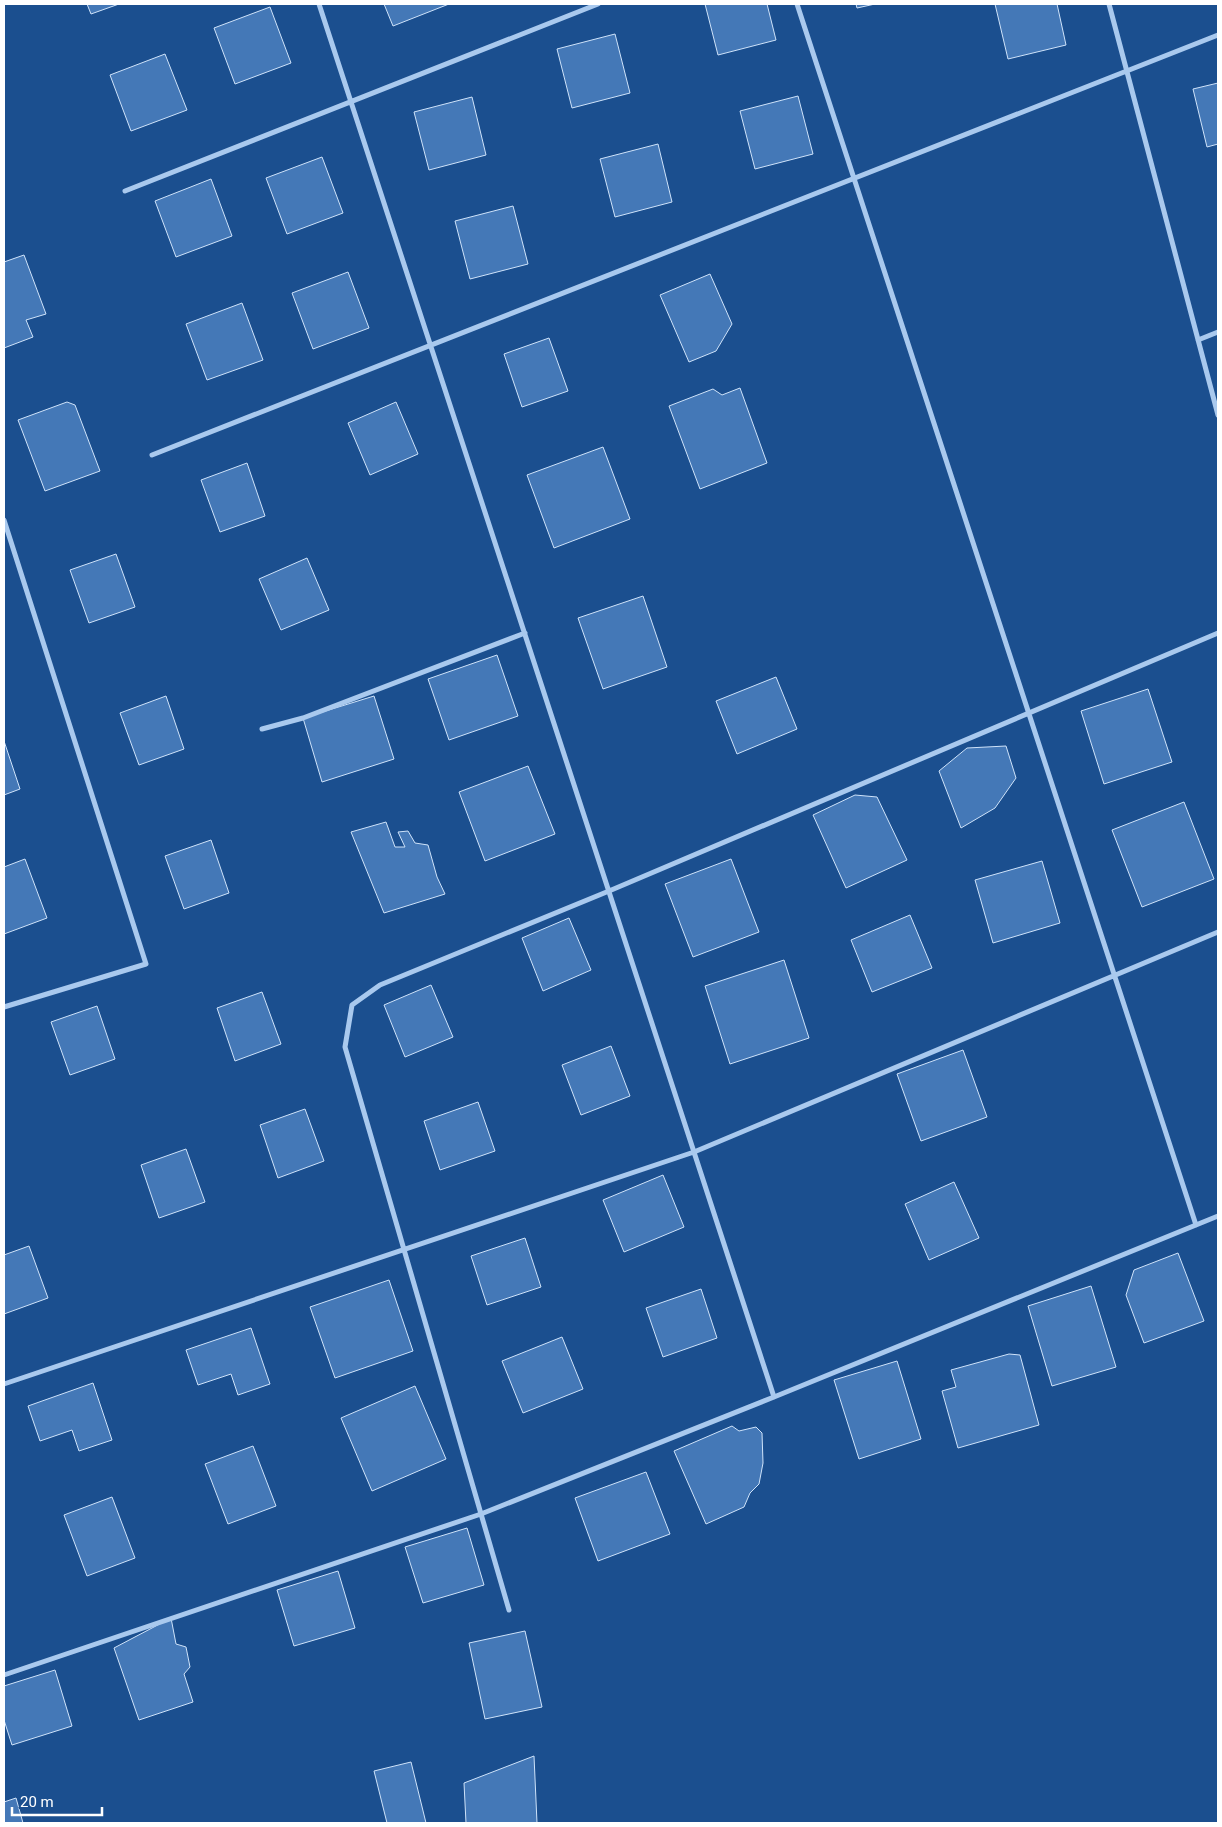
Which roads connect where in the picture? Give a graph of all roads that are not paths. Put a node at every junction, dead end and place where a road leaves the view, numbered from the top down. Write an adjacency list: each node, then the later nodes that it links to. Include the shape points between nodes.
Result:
1 (319, 4): 7 (street)
2 (598, 4): 7 (street)
3 (797, 4): 8 (street)
4 (1109, 4): 6 (street)
5 (1218, 35): 6 (street)
6 (1127, 71): 8 (street); 11 (street)
7 (351, 102): 9 (street); 12 (street)
8 (854, 179): 12 (street); 18 (street)
9 (125, 191)
10 (1218, 332): 11 (street)
11 (1198, 340): 13 (street)
12 (431, 346): 14 (street); 16 (street)
13 (1218, 415)
14 (152, 456)
15 (4, 520): 23 (street, via 146,964)
16 (525, 633): 19 (street, via 303,718); 20 (street)
17 (1218, 633): 18 (street)
18 (1029, 713): 20 (street); 22 (street)
19 (262, 729)
20 (609, 891): 24 (street); 27 (street, via 380,985 352,1006 345,1047)
21 (1218, 932): 22 (street)
22 (1114, 976): 24 (street); 26 (street)
23 (4, 1007)
24 (694, 1152): 27 (street); 29 (street)
25 (1218, 1216): 26 (street)
26 (1196, 1225): 29 (street)
27 (404, 1251): 28 (street); 30 (street)
28 (4, 1384)
29 (774, 1397): 30 (street)
30 (481, 1514): 31 (street); 32 (street)
31 (509, 1610)
32 (4, 1675)

